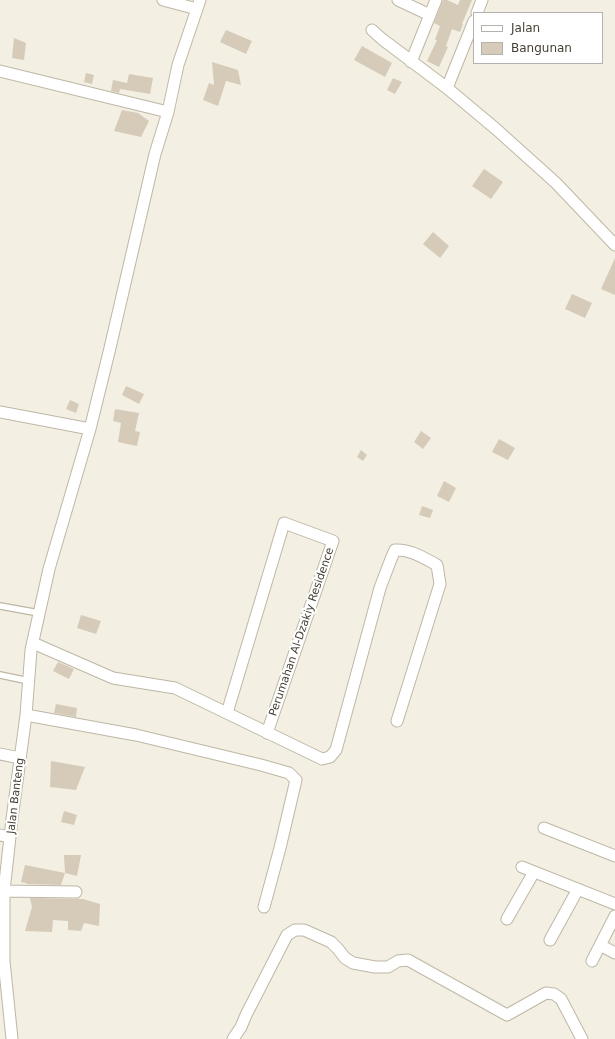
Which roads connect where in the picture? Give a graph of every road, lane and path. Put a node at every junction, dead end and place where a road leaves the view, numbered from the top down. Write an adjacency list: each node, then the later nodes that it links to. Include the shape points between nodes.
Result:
1 (163, 0): 5 (street)
2 (398, 0): 7 (street)
3 (436, 0): 7 (street)
4 (482, 0): 6 (street)
5 (199, 4): 13 (street, Jalan Banteng, via 178,65)
6 (477, 12)
7 (430, 15): 10 (street)
8 (473, 23): 12 (street)
9 (372, 30): 10 (street)
10 (411, 62): 12 (street)
11 (0, 71): 13 (street)
12 (446, 88): 14 (street, via 556,183)
13 (168, 112): 16 (street, Jalan Banteng, via 155,154)
14 (615, 245)
15 (0, 412): 16 (street)
16 (90, 429): 18 (street, Jalan Banteng, via 49,569)
17 (0, 606): 18 (lane)
18 (39, 613): 19 (street, Jalan Banteng)
19 (32, 646): 21 (street, Jalan Banteng); 22 (street, via 113,678 175,688)
20 (0, 676): 21 (lane)
21 (28, 681): 23 (street, Jalan Banteng)
22 (227, 713): 25 (street); 25 (street, Perumahan Al-Dzakiy Residence, via 284,523 333,541)
23 (26, 715): 27 (street, Jalan Banteng); 37 (street, via 136,735 289,773 296,780)
24 (397, 721): 25 (street, via 440,584 437,565 402,550 395,550 380,588 336,750 330,757 322,759)
25 (267, 733)
26 (0, 754): 27 (street)
27 (20, 758): 29 (street, Jalan Banteng)
28 (544, 828): 30 (street)
29 (5, 836): 34 (street, Jalan Banteng)
30 (615, 856)
31 (522, 867): 32 (street)
32 (534, 872): 33 (street); 39 (street)
33 (578, 889): 36 (street); 40 (street)
34 (4, 891): 35 (street); 43 (street, Jalan Banteng)
35 (76, 892)
36 (615, 904)
37 (264, 907)
38 (615, 916): 41 (street)
39 (507, 919)
40 (550, 940)
41 (600, 945): 42 (street); 44 (street)
42 (615, 953)
43 (2, 961): 45 (street, Jalan Banteng)
44 (592, 961)
45 (12, 1039)
46 (234, 1039): 47 (street, via 287,936 295,930 304,930 331,942 353,963 388,967 398,961 408,960 507,1015 546,993 554,994 561,999)
47 (582, 1039)

